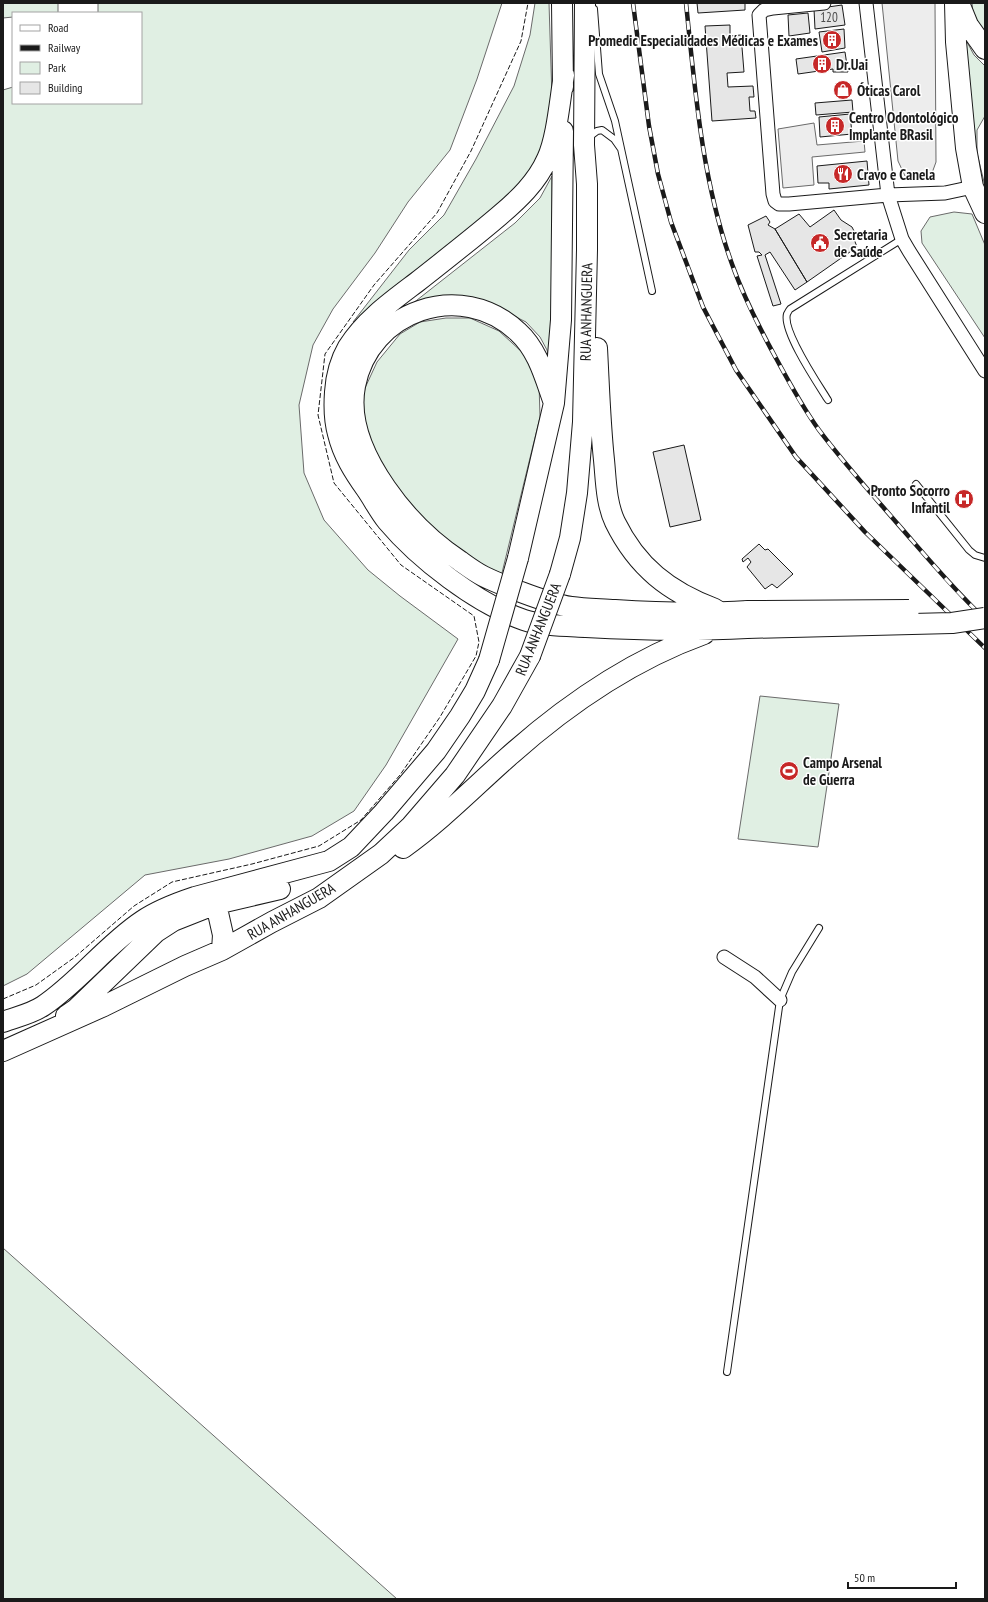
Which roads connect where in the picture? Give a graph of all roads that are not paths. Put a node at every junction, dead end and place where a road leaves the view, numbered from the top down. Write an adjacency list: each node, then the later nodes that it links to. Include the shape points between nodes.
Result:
1 (562, 3): 9 (main road, RUA ANHANGUERA)
2 (585, 3): 10 (main road, RUA ANHANGUERA)
3 (594, 3): 11 (lane, via 599,74)
4 (824, 3): 14 (street, via 773,8 764,10 759,15 775,200 779,204)
5 (866, 3): 14 (street)
6 (955, 3): 13 (main road, via 966,148)
7 (959, 3): 8 (main road, via 968,25)
8 (985, 49)
9 (564, 75): 20 (main road, RUA ANHANGUERA, via 561,320); 26 (main road, via 549,156 534,181 491,223 386,306 363,327 348,347 336,378 334,406 338,435 349,463 386,520 416,551 493,607 526,621 566,626 611,628)
10 (584, 145): 11 (lane, via 591,135 602,130 614,139); 12 (main road, RUA ANHANGUERA)
11 (623, 153): 17 (lane)
12 (587, 184): 26 (main road, via 602,436 607,490 615,521 645,567 666,585); 27 (main road, RUA ANHANGUERA, bridge, via 583,422 577,493 570,538 560,574 530,656 502,706 455,775 411,826)
13 (973, 187): 14 (street, via 945,193); 15 (main road)
14 (888, 195): 16 (street)
15 (985, 214)
16 (902, 239): 18 (street); 19 (lane, via 790,308 787,315 789,330)
17 (652, 291)
18 (985, 371)
19 (828, 400)
20 (554, 403): 26 (main road, via 541,366 526,340 516,330 475,308 445,306 419,311 392,325 378,337 366,353 353,400 359,439 380,480 422,533 482,576 534,598 570,607 662,613); 28 (main road, RUA ANHANGUERA, bridge, via 518,558 489,660 475,691 436,751 351,847 329,862)
21 (916, 484): 22 (lane, via 969,550)
22 (985, 558)
23 (985, 605): 25 (main road, bridge)
24 (985, 618): 25 (main road, bridge, via 952,623)
25 (748, 620): 26 (main road)
26 (720, 621): 29 (main road, via 594,690 508,756 459,803 411,843 390,858)
27 (349, 877): 29 (main road, RUA ANHANGUERA); 30 (main road, via 329,874 296,885)
28 (195, 897): 30 (main road); 35 (main road, RUA ANHANGUERA, via 142,920 42,1007)
29 (319, 898): 32 (main road, RUA ANHANGUERA)
30 (216, 904): 32 (main road, via 223,935); 36 (main road, via 188,914 156,932 76,1008)
31 (819, 928): 34 (lane, via 792,972)
32 (222, 950): 36 (main road, RUA ANHANGUERA)
33 (724, 957): 34 (street, via 755,977)
34 (780, 1000): 37 (lane)
35 (3, 1022)
36 (11, 1048)
37 (727, 1372)

